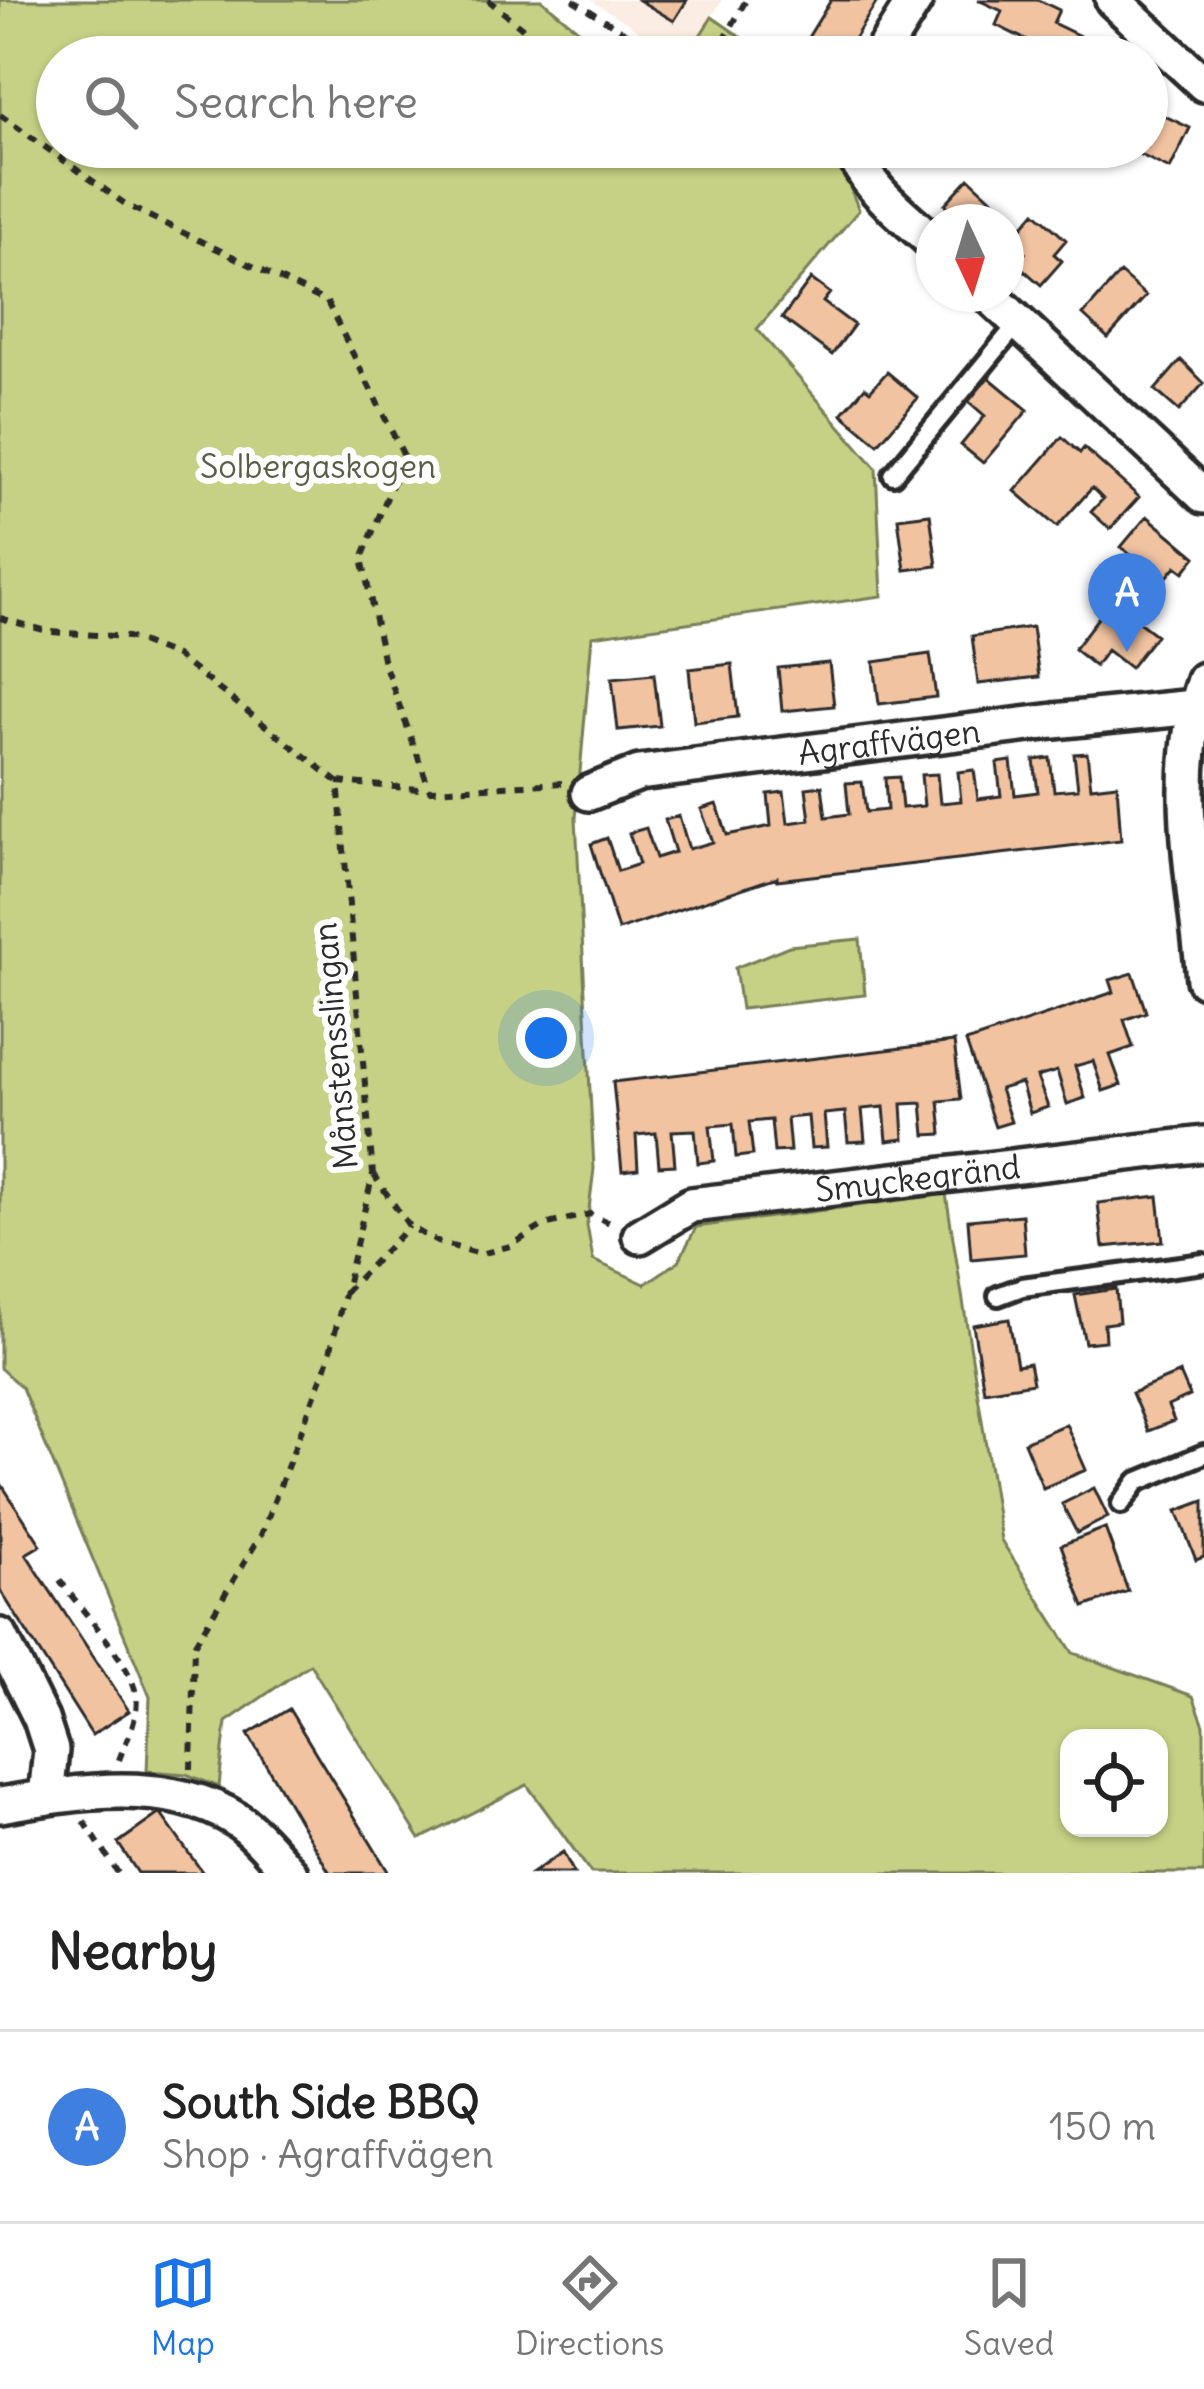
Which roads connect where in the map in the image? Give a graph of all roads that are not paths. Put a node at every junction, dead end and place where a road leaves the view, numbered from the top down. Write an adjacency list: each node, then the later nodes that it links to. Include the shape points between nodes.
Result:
1 (915, 0): 3 (street)
2 (1113, 0): 4 (street)
3 (892, 36)
4 (1152, 36)
5 (1168, 51): 6 (street)
6 (1204, 84)
7 (859, 168): 8 (street)
8 (916, 227)
9 (1008, 312): 10 (street)
10 (1019, 322): 11 (lane); 12 (street)
11 (892, 475)
12 (1204, 496)
13 (1199, 694): 14 (street, Agraffvägen, via 639,773); 15 (street, via 1188,815)
14 (590, 793)
15 (1203, 965)
16 (1204, 1144): 17 (street, Smyckegränd, via 691,1205)
17 (640, 1236)
18 (1204, 1263): 19 (lane)
19 (998, 1296)
20 (1204, 1454): 21 (lane, via 1137,1482)
21 (1120, 1504)
22 (0, 1636): 23 (street, via 41,1719)
23 (58, 1795): 24 (street); 25 (street, via 146,1791 189,1801 238,1821)
24 (0, 1805)
25 (290, 1873)

